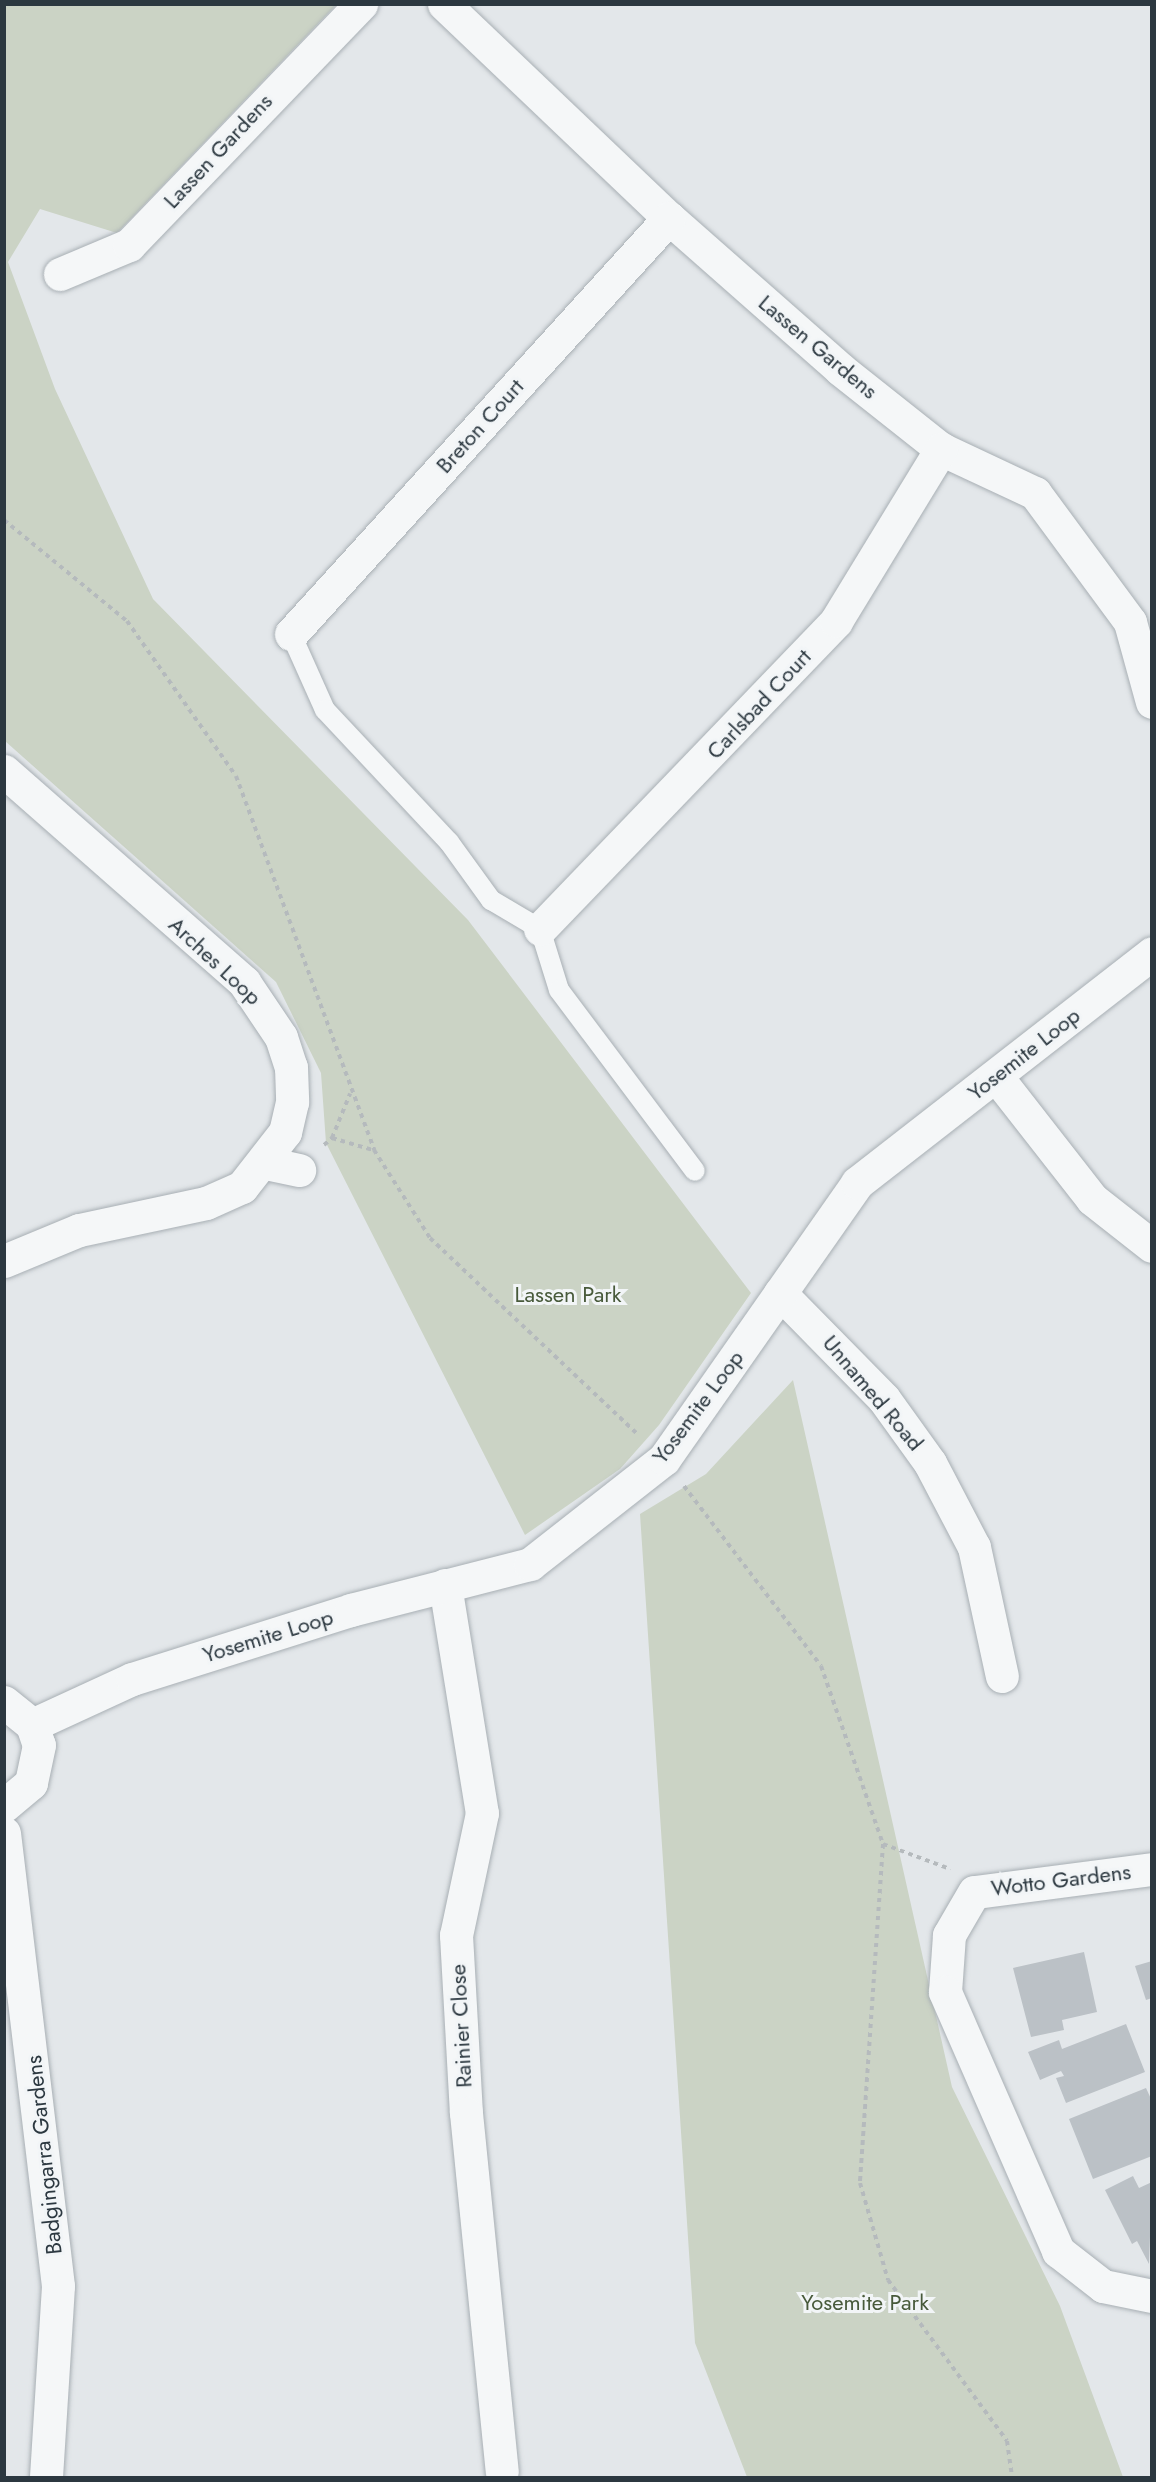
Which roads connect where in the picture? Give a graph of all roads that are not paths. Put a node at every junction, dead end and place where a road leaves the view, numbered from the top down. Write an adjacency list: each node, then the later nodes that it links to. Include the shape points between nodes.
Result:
1 (361, 4): 4 (street, Lassen Gardens, via 129,245)
2 (444, 4): 3 (street, Lassen Gardens)
3 (669, 218): 5 (street, Lassen Gardens); 6 (street, Breton Court)
4 (60, 274)
5 (941, 449): 7 (street, Lassen Gardens, via 1035,493 1130,622); 9 (street, Carlsbad Court, via 836,621)
6 (291, 634): 9 (lane, via 325,710 450,842 491,900)
7 (1152, 702)
8 (4, 771): 12 (street, Arches Loop, via 244,982 267,1010 291,1067 292,1102 285,1132)
9 (540, 930): 14 (lane, via 559,990)
10 (1152, 953): 11 (street, Yosemite Loop)
11 (996, 1076): 15 (street, via 1092,1200); 17 (street, Yosemite Loop, via 857,1183)
12 (266, 1163): 13 (street); 16 (street, Arches Loop, via 242,1187 206,1203 79,1230)
13 (299, 1170)
14 (695, 1171)
15 (1152, 1246)
16 (4, 1261)
17 (780, 1293): 18 (street, Yosemite Loop, via 664,1459 530,1564); 19 (street, Unnamed Road, via 884,1399 930,1463 974,1547)
18 (445, 1585): 21 (street, Yosemite Loop, via 132,1678); 26 (street, Rainier Close, via 482,1813 456,1935 466,2113)
19 (1002, 1676)
20 (4, 1702): 21 (street)
21 (32, 1725): 22 (street, via 39,1764 31,1783)
22 (4, 1806)
23 (4, 1833): 27 (street, Badgingarra Gardens, via 58,2286)
24 (1152, 1869): 25 (street, Wotto Gardens, via 974,1892 949,1935 945,1992 1007,2126 1058,2251 1103,2286)
25 (1152, 2296)
26 (502, 2471)
27 (46, 2478)

